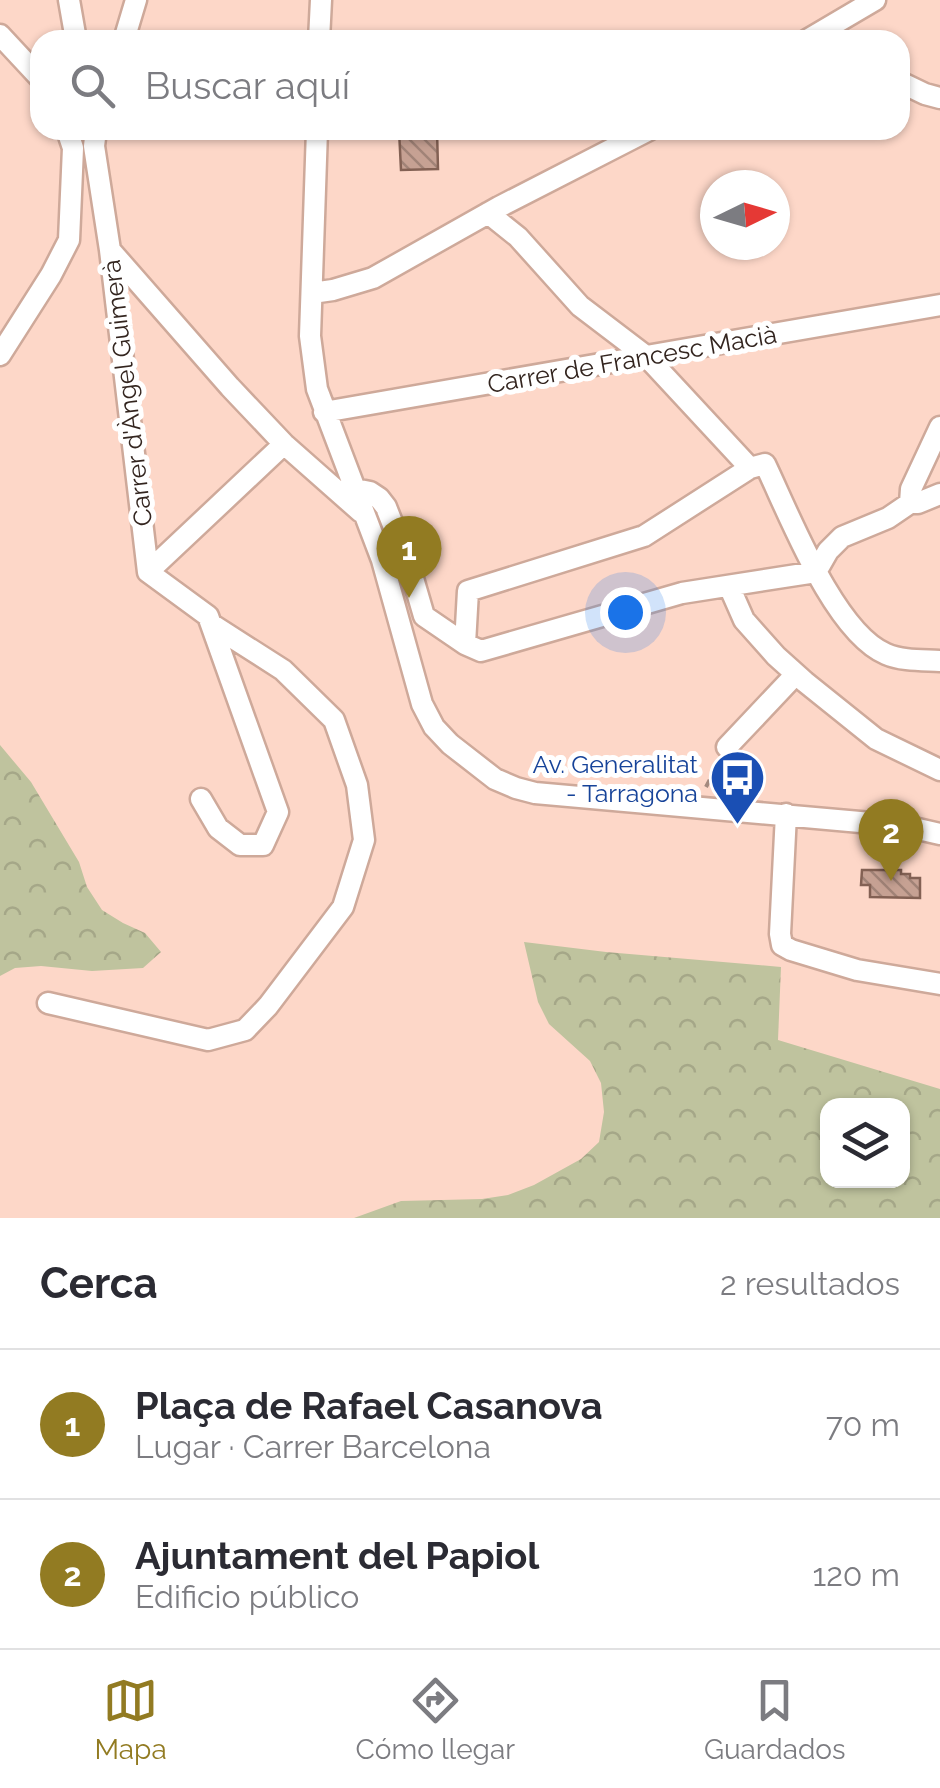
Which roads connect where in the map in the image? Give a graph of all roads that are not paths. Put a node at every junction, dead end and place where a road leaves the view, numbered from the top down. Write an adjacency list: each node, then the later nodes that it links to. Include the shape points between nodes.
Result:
1 (69, 0): 6 (street)
2 (136, 0): 7 (street)
3 (321, 0): 8 (street)
4 (875, 0): 5 (street)
5 (833, 24): 9 (street); 10 (street)
6 (74, 30)
7 (127, 30)
8 (320, 30)
9 (823, 30)
10 (839, 30)
11 (0, 36): 12 (street)
12 (30, 68)
13 (910, 87): 14 (street)
14 (940, 98)
15 (85, 140): 23 (street, via 68,240)
16 (87, 140): 20 (street, Carrer d'Àngel Guimerà)
17 (317, 140): 21 (street)
18 (630, 140): 19 (street)
19 (488, 214): 21 (street, via 372,278); 24 (street, via 580,306)
20 (110, 250): 27 (street); 33 (street, Carrer d'Àngel Guimerà)
21 (312, 292): 25 (street, via 312,364)
22 (940, 305): 24 (street, Carrer de Francesc Macià)
23 (0, 355)
24 (647, 356): 25 (street, Carrer de Francesc Macià); 28 (street)
25 (324, 412): 29 (street)
26 (940, 427): 31 (street)
27 (284, 444): 32 (street); 33 (street)
28 (750, 468): 34 (street, via 765,464); 37 (street, via 644,536 468,591)
29 (355, 489): 32 (street); 37 (street, via 386,507 424,616)
30 (940, 494): 31 (street)
31 (910, 503): 34 (street, via 842,537)
32 (366, 517): 43 (street, via 422,704 450,744 495,779 535,792)
33 (148, 572): 36 (street)
34 (816, 572): 35 (street); 38 (street, via 871,646 900,658)
35 (728, 586): 37 (street, via 481,651); 39 (street, via 744,620)
36 (211, 624): 42 (street, via 278,812 263,845 240,846 218,828); 46 (street, via 283,670 334,720 357,785 364,840 342,907 245,1030 208,1040)
37 (466, 644)
38 (940, 660)
39 (796, 674): 40 (street); 41 (street, via 876,740)
40 (727, 747)
41 (940, 770)
42 (201, 799)
43 (786, 814): 44 (street); 45 (street, via 782,944 856,970)
44 (940, 834)
45 (940, 984)
46 (48, 1003)

